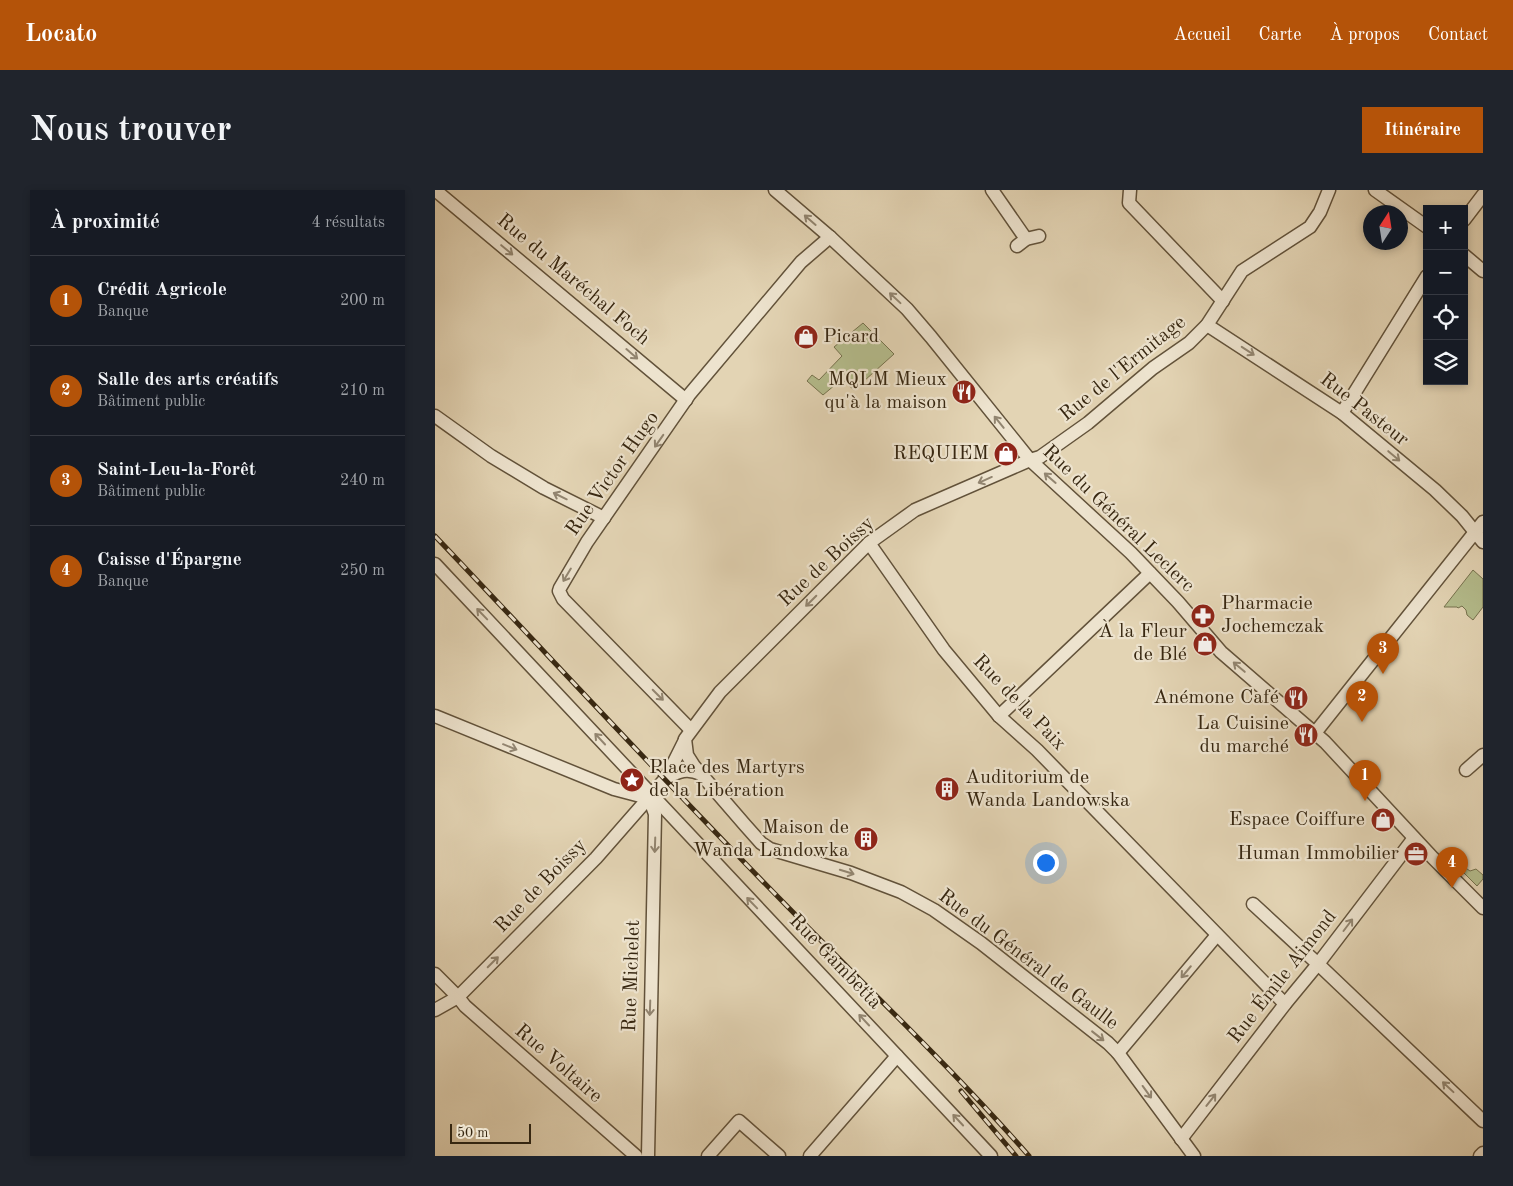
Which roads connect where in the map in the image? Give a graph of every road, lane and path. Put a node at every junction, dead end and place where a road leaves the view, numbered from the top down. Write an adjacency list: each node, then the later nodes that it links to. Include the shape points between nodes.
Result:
1 (435, 190): 17 (street, Rue du Maréchal Foch, one-way to 17)
2 (775, 190): 11 (street, Rue du Général Leclerc, one-way to 2)
3 (992, 190): 10 (street, via 1021,243)
4 (1130, 190): 15 (street, via 1129,203)
5 (1329, 190): 15 (street, Rue de l'Ermitage, via 1310,227 1241,271)
6 (1375, 190): 9 (street)
7 (1483, 194): 8 (street)
8 (1468, 215)
9 (1423, 224)
10 (1039, 236)
11 (829, 237): 17 (street, Rue Victor Hugo, via 801,262); 20 (street, Rue du Général Leclerc, one-way to 11, via 907,309)
12 (1468, 259): 13 (street)
13 (1483, 272)
14 (1423, 282): 18 (street)
15 (1223, 301): 16 (street, Rue de l'Ermitage)
16 (1207, 325): 18 (street, Rue Pasteur, one-way to 18); 20 (street, Rue de l'Ermitage, via 1088,423 1040,457)
17 (685, 400): 21 (street, Rue Victor Hugo, one-way to 21)
18 (1342, 413): 22 (street, Rue Pasteur, one-way to 22)
19 (435, 416): 21 (street, one-way to 19, via 544,488 491,456)
20 (1030, 460): 24 (street, Rue de Boissy, one-way to 24, via 915,510); 26 (street, Rue du Général Leclerc, one-way to 20)
21 (604, 518): 30 (street, Rue Victor Hugo, one-way to 30, via 559,591)
22 (1479, 527): 23 (street, Rue Pasteur); 29 (street)
23 (1483, 542)
24 (869, 543): 28 (street, Rue de la Paix, via 944,650); 30 (street, Rue de Boissy, one-way to 30, via 720,692)
25 (435, 564): 34 (street, one-way to 25)
26 (1150, 573): 28 (street); 29 (street, Rue du Général Leclerc, one-way to 26, via 1221,652)
27 (435, 716): 36 (street, one-way to 36)
28 (999, 716): 42 (street, Rue de la Paix, via 1039,752)
29 (1315, 733): 38 (street, Rue du Général Leclerc)
30 (688, 734): 33 (street, Rue du Général de Gaulle, via 687,755); 35 (street, Rue de Boissy)
31 (1483, 755): 32 (street)
32 (1467, 770)
33 (701, 774): 35 (street, Rue de Boissy, via 687,770); 48 (street, Rue du Général de Gaulle, one-way to 48, via 761,843 770,849 901,892 934,910 981,943)
34 (633, 775): 36 (street, via 626,788); 37 (street)
35 (667, 778): 37 (street, Rue de Boissy)
36 (619, 791): 37 (street)
37 (650, 796): 45 (street, Rue de Boissy, one-way to 37, via 596,858); 49 (street, Rue Gambetta, one-way to 37); 54 (street, Rue Michelet, one-way to 54, via 655,814)
38 (1414, 838): 39 (street, Rue du Général Leclerc); 43 (street, Rue Émile Aimond, one-way to 38)
39 (1478, 895): 41 (street, Rue du Général Leclerc)
40 (1253, 904): 43 (street)
41 (1483, 908)
42 (1217, 935): 46 (street, Rue de la Paix); 48 (street, one-way to 48)
43 (1318, 964): 46 (street, Rue Émile Aimond); 50 (street, one-way to 43)
44 (435, 974): 45 (street, Rue Voltaire)
45 (458, 996): 47 (street, Rue de Boissy); 53 (street, Rue Voltaire, via 482,1022)
46 (1285, 1004): 51 (street, Rue Émile Aimond, one-way to 46)
47 (435, 1010)
48 (1118, 1053): 51 (street, Rue du Général de Gaulle, one-way to 51)
49 (897, 1056): 57 (street); 58 (street, Rue Gambetta, one-way to 49)
50 (1483, 1121)
51 (1181, 1139): 59 (street, Rue du Général de Gaulle)
52 (1483, 1153): 60 (street)
53 (636, 1156)
54 (648, 1156)
55 (708, 1156): 56 (street, via 739,1122)
56 (779, 1156)
57 (810, 1156)
58 (991, 1156)
59 (1194, 1156)
60 (1479, 1156)

